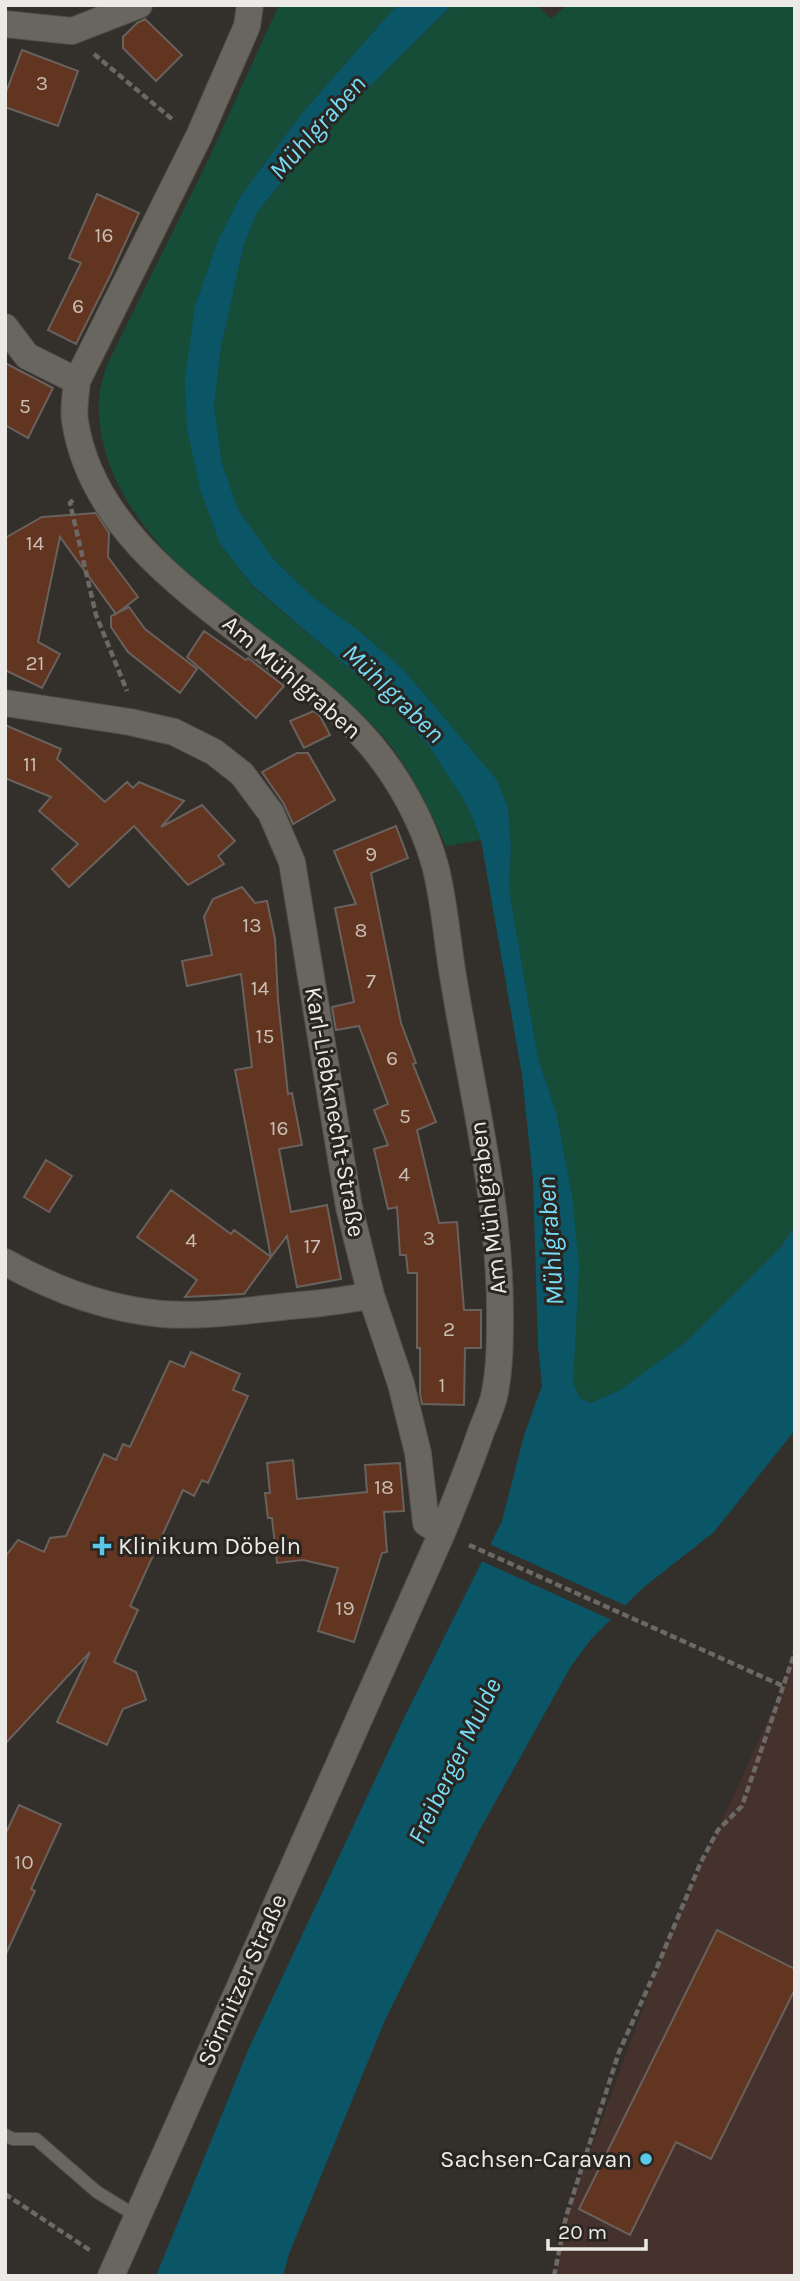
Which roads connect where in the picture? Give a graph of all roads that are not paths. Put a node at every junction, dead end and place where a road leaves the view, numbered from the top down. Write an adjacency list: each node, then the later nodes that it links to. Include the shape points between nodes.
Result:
1 (139, 5): 3 (street, via 72,31)
2 (250, 5): 5 (street, Am Mühlgraben, via 247,26 199,136)
3 (5, 24)
4 (5, 327): 5 (street, via 27,356)
5 (77, 381): 9 (street, Am Mühlgraben, via 75,417 82,453 97,486 131,535 186,588 313,688 371,744 419,822 434,863 493,1210 500,1283 495,1394 464,1481)
6 (5, 703): 8 (street, Karl-Liebknecht-Straße, via 174,732 214,752 242,774 271,813 295,875 349,1207)
7 (5, 1262): 8 (street, via 53,1286 136,1311 191,1314)
8 (371, 1295): 9 (street, Karl-Liebknecht-Straße, via 418,1453 426,1523)
9 (453, 1538): 11 (street, Sörmitzer Straße, via 373,1685)
10 (5, 2135): 11 (lane, via 36,2139 97,2192)
11 (138, 2217): 12 (street, Sörmitzer Straße)
12 (113, 2272)

